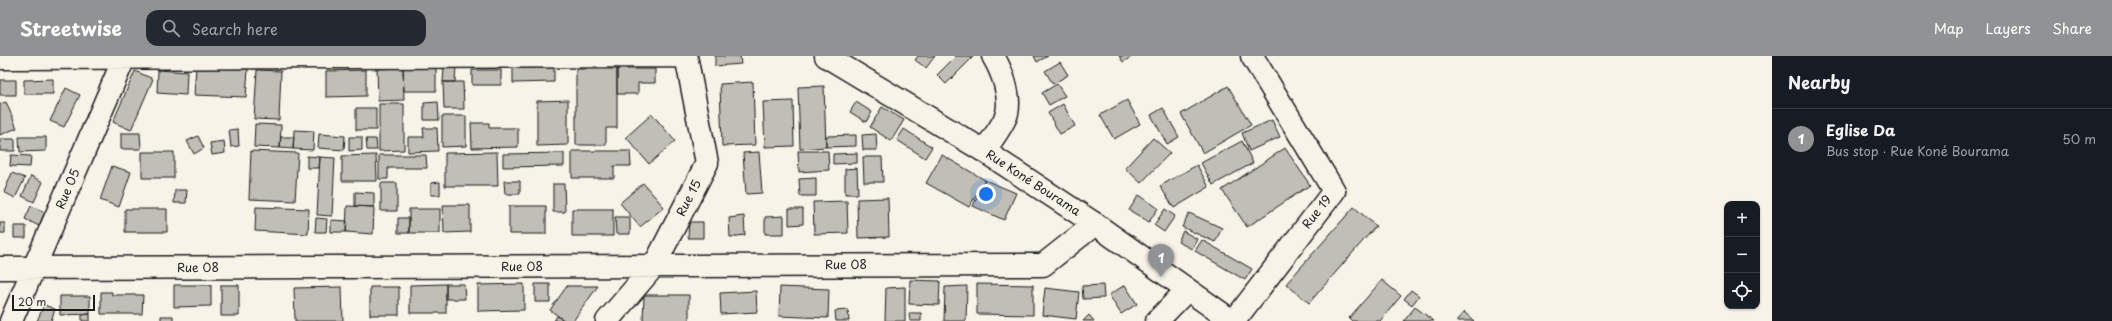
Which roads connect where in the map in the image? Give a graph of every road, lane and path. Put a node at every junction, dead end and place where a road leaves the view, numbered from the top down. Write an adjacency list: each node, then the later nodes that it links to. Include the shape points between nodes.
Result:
1 (686, 56): 5 (main road); 9 (main road, Rue 15, via 707,163)
2 (826, 56): 7 (main road, Rue Koné Bourama)
3 (993, 56): 7 (main road, via 1006,92 1007,114)
4 (1252, 56): 16 (main road, Rue 19, via 1334,191)
5 (124, 57): 6 (main road); 11 (main road, Rue 05)
6 (0, 58)
7 (984, 151): 8 (main road, Rue Koné Bourama)
8 (1096, 224): 9 (main road, Rue 08, via 1043,265); 12 (main road, Rue Koné Bourama)
9 (654, 266): 11 (main road, Rue 08); 14 (main road, Rue 15)
10 (0, 268): 11 (main road, Rue 08)
11 (34, 268): 13 (main road, Rue 05)
12 (1187, 290): 15 (main road); 16 (main road, Rue Koné Bourama)
13 (11, 321)
14 (607, 321)
15 (1157, 321)
16 (1233, 321)

